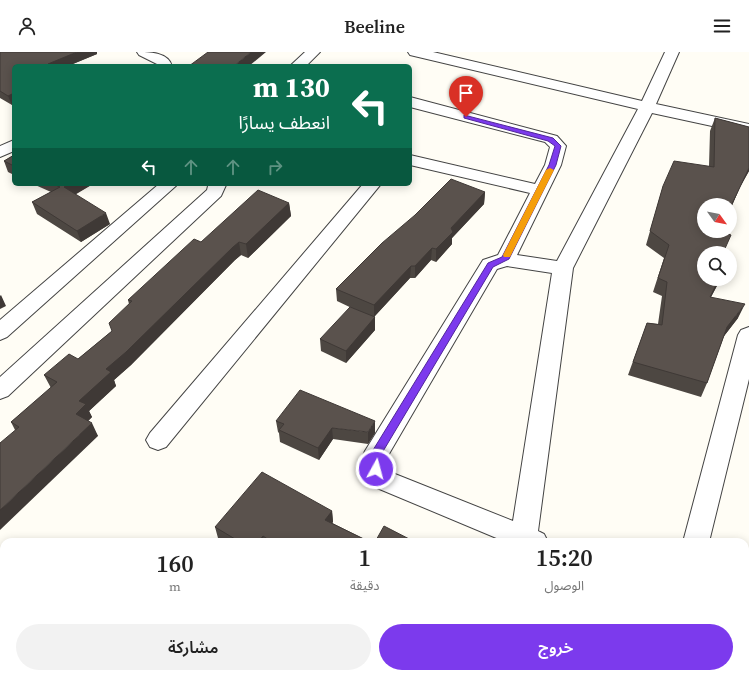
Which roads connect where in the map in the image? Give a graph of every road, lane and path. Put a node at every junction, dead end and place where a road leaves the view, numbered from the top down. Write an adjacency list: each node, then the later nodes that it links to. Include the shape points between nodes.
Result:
1 (144, 52): 5 (street)
2 (312, 52): 6 (street)
3 (415, 52): 8 (street, via 483,62)
4 (672, 52): 8 (street)
5 (164, 64)
6 (299, 64)
7 (412, 103): 14 (street, via 550,139 558,146 553,165)
8 (646, 107): 9 (street); 16 (street)
9 (749, 130)
10 (412, 160): 14 (street)
11 (166, 186): 17 (street)
12 (216, 186): 19 (street, via 214,192)
13 (370, 186): 20 (street)
14 (540, 190): 15 (street)
15 (505, 259): 16 (street); 21 (street, via 490,265 374,458 376,469 386,481)
16 (563, 268): 22 (street)
17 (0, 332)
18 (749, 335): 23 (street)
19 (0, 390)
20 (158, 440)
21 (520, 538)
22 (527, 538)
23 (697, 538)

